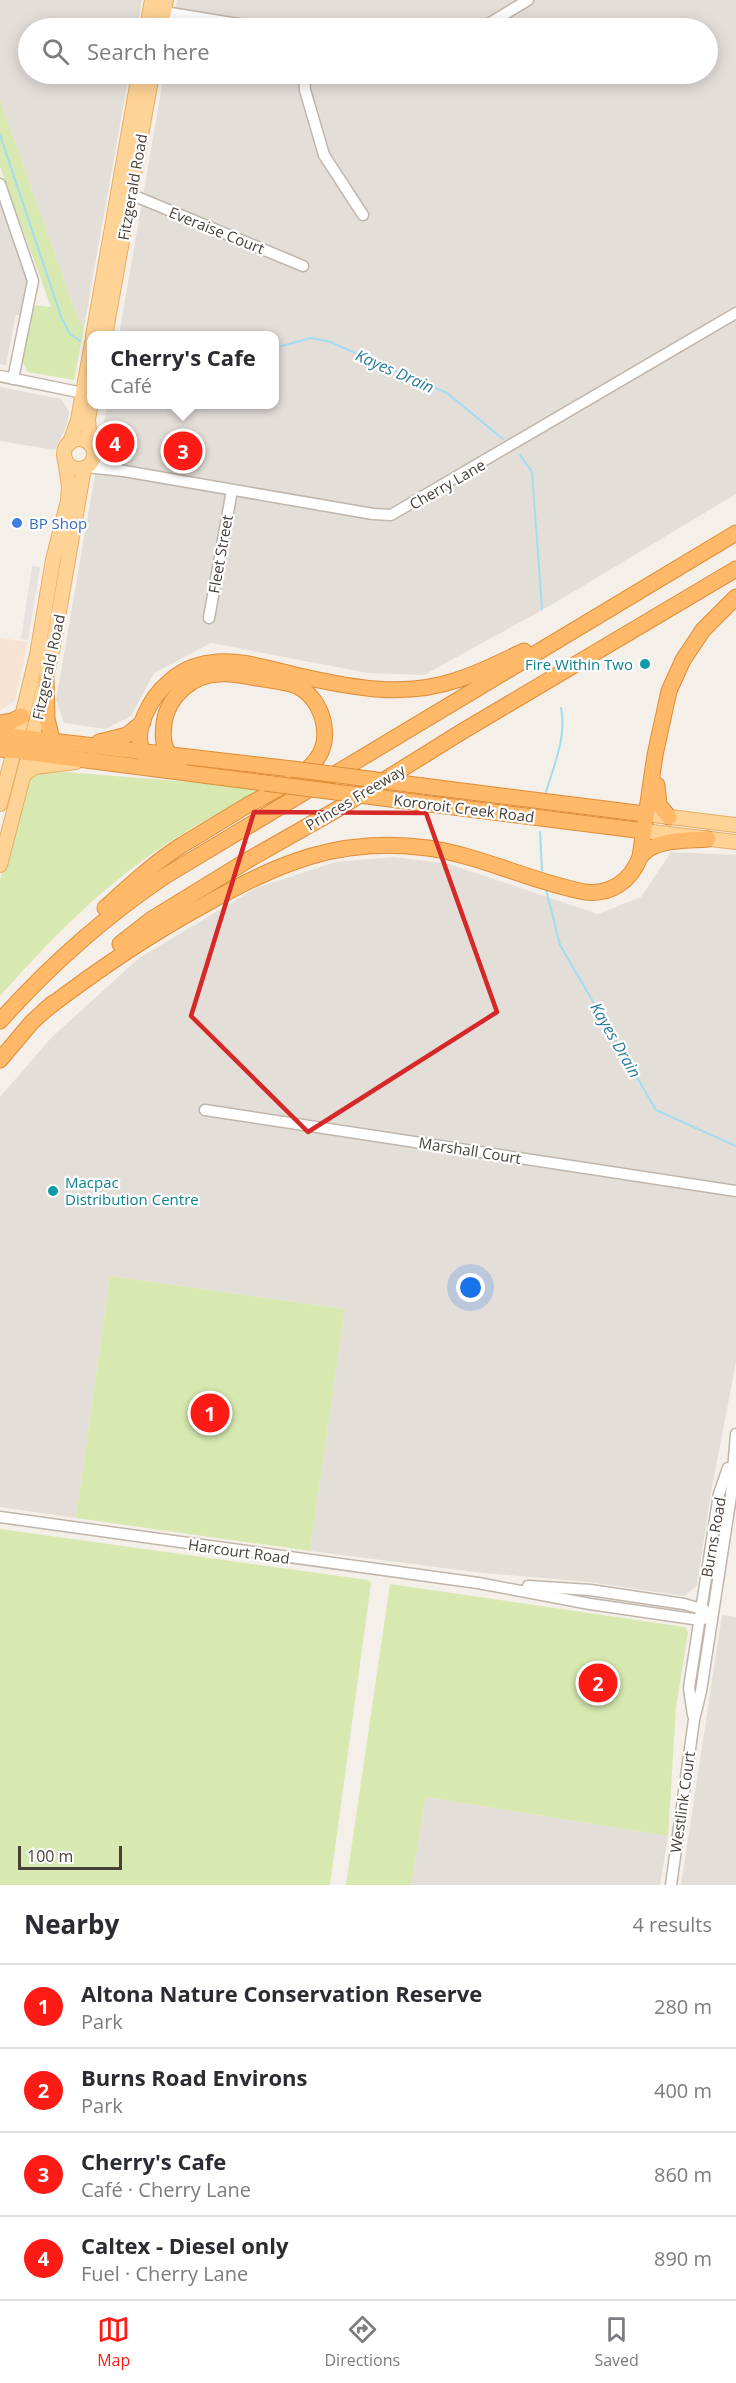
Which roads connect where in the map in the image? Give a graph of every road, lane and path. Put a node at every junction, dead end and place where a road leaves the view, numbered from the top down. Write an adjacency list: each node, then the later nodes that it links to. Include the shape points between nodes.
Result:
1 (528, 0): 4 (street)
2 (158, 5): 3 (street)
3 (218, 18)
4 (498, 18)
5 (136, 84): 13 (main road, Fitzgerald Road)
6 (150, 84): 9 (main road, Fitzgerald Road)
7 (305, 84): 10 (street, via 324,155)
8 (0, 184): 16 (street, via 33,281)
9 (130, 194): 11 (street, Everaise Court); 14 (main road, Fitzgerald Road)
10 (363, 215)
11 (303, 266)
12 (736, 313): 24 (street, Cherry Lane, via 391,515)
13 (94, 331)
14 (106, 331)
15 (0, 376): 16 (street)
16 (13, 379): 17 (street)
17 (87, 396): 19 (main road)
18 (88, 409): 20 (main road)
19 (69, 443): 20 (main road, via 78,439); 21 (main road)
20 (91, 445): 22 (main road, via 92,460); 23 (street, Cherry Lane, via 101,460)
21 (65, 459): 22 (main road, via 75,468); 30 (main road, Fitzgerald Road, via 68,501)
22 (85, 467): 23 (street, Cherry Lane); 29 (main road, Fitzgerald Road)
23 (124, 471): 24 (street, Cherry Lane)
24 (232, 490): 28 (street, Fleet Street)
25 (736, 533): 31 (highway, via 535,646 458,680 420,689 375,690 230,662 211,663 189,669 169,681 153,700); 53 (highway, Princes Freeway, via 165,876 83,937)
26 (736, 569): 52 (highway, Princes Freeway, via 152,919)
27 (736, 597): 39 (highway, via 703,630 683,660 669,691)
28 (209, 618)
29 (46, 680): 34 (highway, via 47,719); 36 (main road, Fitzgerald Road)
30 (21, 716): 32 (highway); 36 (main road, Fitzgerald Road)
31 (143, 722): 35 (highway, via 123,737); 37 (highway)
32 (0, 723)
33 (0, 735): 36 (highway)
34 (53, 742): 35 (highway, Kororoit Creek Road); 36 (highway, Kororoit Creek Road)
35 (81, 744): 37 (highway, Kororoit Creek Road)
36 (18, 746): 40 (highway, Kororoit Creek Road); 42 (main road, Fitzgerald Road); 43 (main road, Fitzgerald Road)
37 (143, 751): 38 (highway, Kororoit Creek Road); 41 (highway, via 152,761)
38 (169, 754): 44 (highway, Kororoit Creek Road, bridge); 53 (highway, via 164,746 164,733 170,704 190,683 212,674 296,686 315,701 324,721 322,750 314,763 143,874 70,943)
39 (655, 755): 44 (highway); 45 (highway, via 659,805)
40 (84, 761): 41 (highway, Kororoit Creek Road); 42 (main road, via 35,767)
41 (182, 771): 47 (highway, Kororoit Creek Road, bridge)
42 (24, 774): 51 (main road, Fitzgerald Road)
43 (0, 804)
44 (645, 814): 45 (main road, Kororoit Creek Road); 47 (highway)
45 (669, 817): 46 (main road, Kororoit Creek Road)
46 (736, 825)
47 (644, 831): 48 (main road, Kororoit Creek Road); 50 (highway)
48 (708, 839): 49 (main road, Kororoit Creek Road); 50 (highway, via 654,846)
49 (736, 842)
50 (640, 857): 52 (highway, via 633,872 620,885 594,893 431,849 386,845 322,852 265,872 154,932)
51 (0, 865)
52 (45, 1010): 54 (highway, Princes Freeway)
53 (0, 1021)
54 (0, 1060)
55 (205, 1110): 56 (street, Marshall Court)
56 (736, 1191)
57 (736, 1434): 58 (street, Burns Road)
58 (734, 1457): 61 (street, Burns Road, via 719,1494); 62 (street, Burns Road)
59 (0, 1517): 60 (street, Harcourt Road)
60 (478, 1583): 61 (street, Harcourt Road, via 590,1590); 63 (street, Harcourt Road)
61 (701, 1608): 62 (street, Harcourt Road); 63 (street, Burns Road)
62 (712, 1616): 63 (street, Harcourt Road); 64 (street, Westlink Court)
63 (700, 1620): 64 (street, Westlink Court, via 689,1688)
64 (694, 1720): 65 (street, Westlink Court)
65 (671, 1885)

